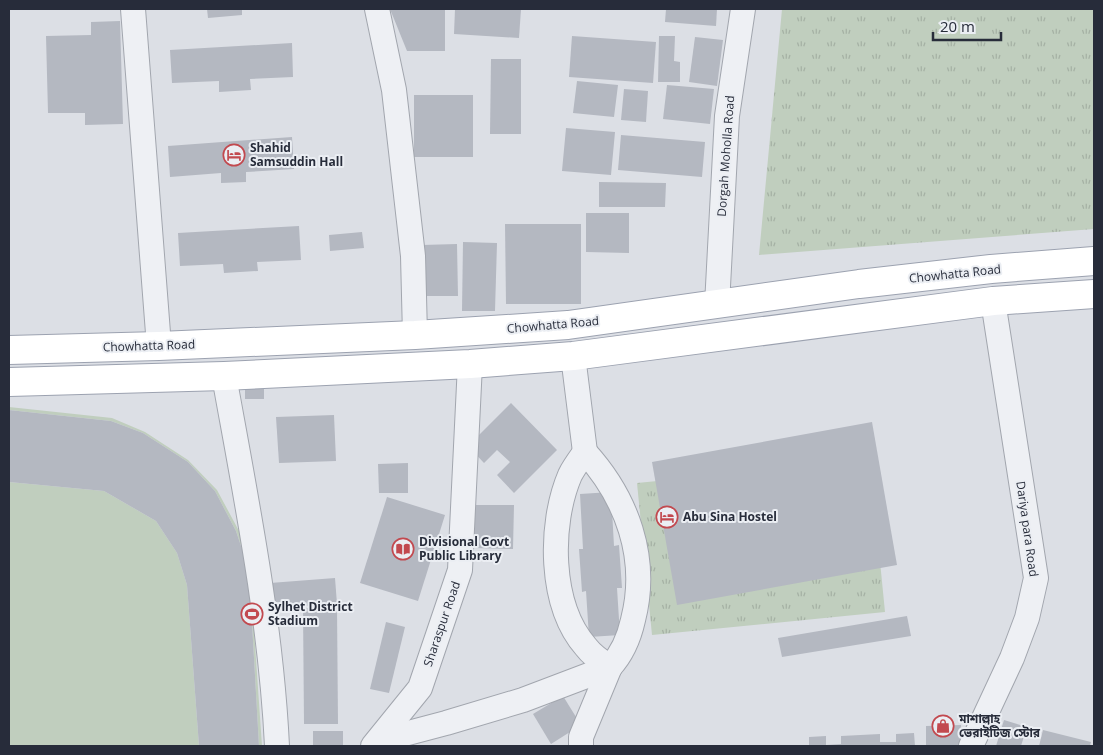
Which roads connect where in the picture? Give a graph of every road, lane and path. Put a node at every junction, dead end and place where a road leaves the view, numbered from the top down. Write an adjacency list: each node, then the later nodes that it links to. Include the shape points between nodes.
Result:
1 (133, 9): 10 (street)
2 (377, 9): 9 (street, via 394,90 413,256)
3 (743, 9): 8 (street, Dorgah Moholla Road, via 727,116)
4 (1094, 261): 5 (main road, Chowhatta Road)
5 (991, 269): 7 (main road); 8 (main road, Chowhatta Road)
6 (1094, 294): 7 (main road)
7 (993, 302): 12 (main road); 21 (street, Dariya para Road, via 1036,578 1027,618 1012,658)
8 (717, 305): 9 (main road, Chowhatta Road, via 568,325)
9 (415, 335): 10 (main road, Chowhatta Road)
10 (160, 346): 11 (main road, Chowhatta Road)
11 (9, 350)
12 (573, 356): 13 (main road); 16 (street)
13 (470, 364): 14 (main road); 18 (street, Sharaspur Road, via 460,570 420,688)
14 (224, 376): 15 (main road); 19 (street, via 259,574)
15 (9, 382)
16 (585, 452): 17 (street, via 602,470 615,492 633,536 638,559 639,589 632,627); 17 (street, via 571,473 560,505 555,540 557,569 564,606 572,626 586,648)
17 (610, 667): 18 (street, via 523,700); 20 (street, via 581,737)
18 (375, 744)
19 (277, 746)
20 (581, 746)
21 (971, 746)

